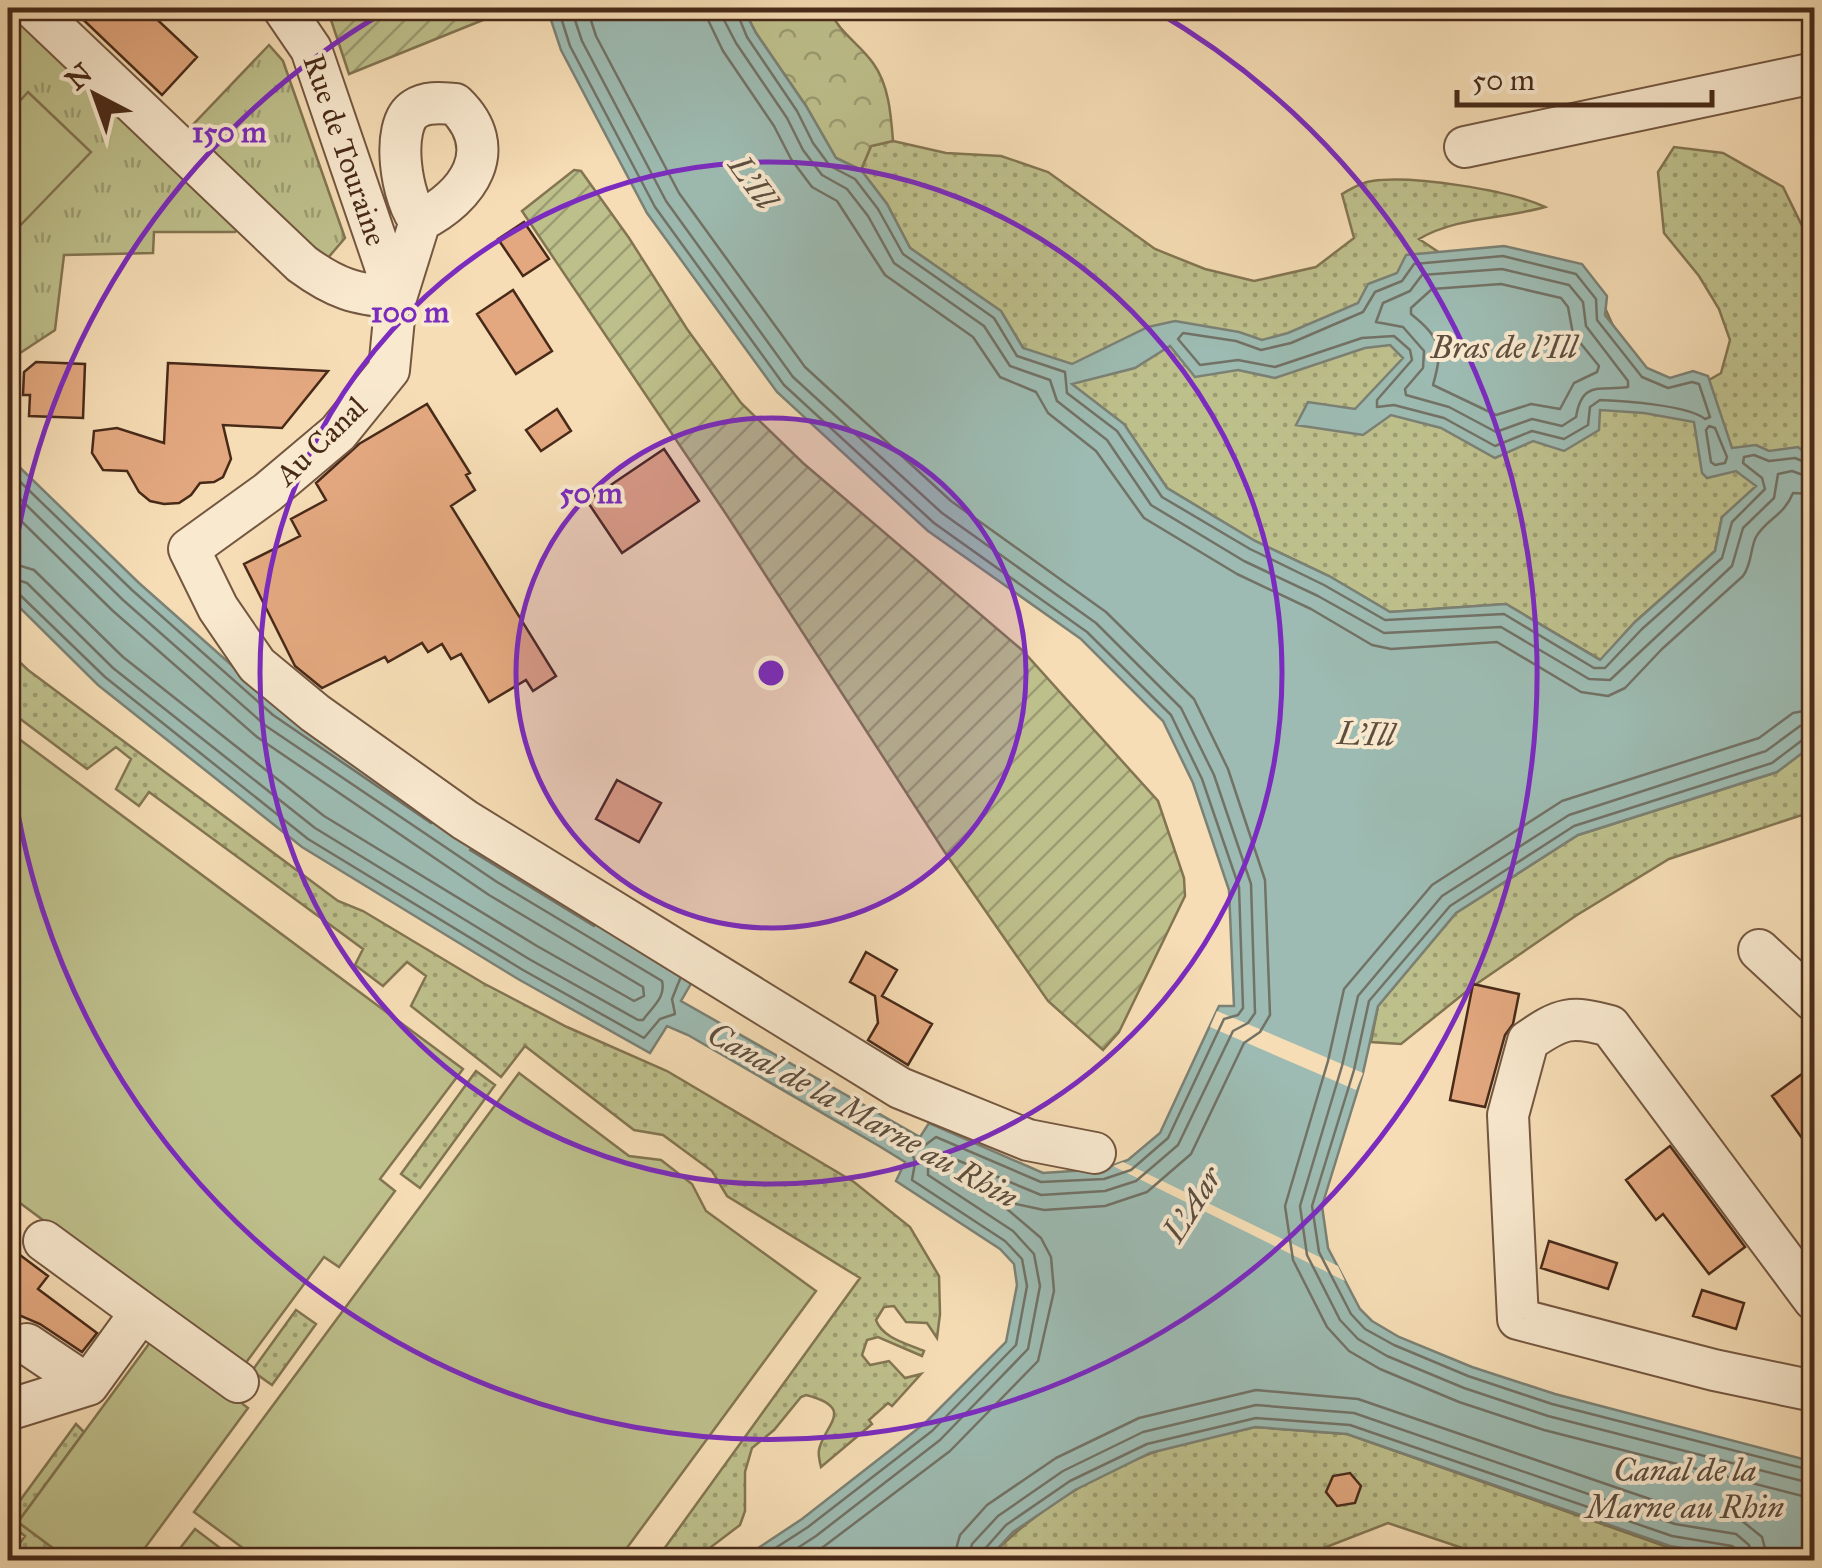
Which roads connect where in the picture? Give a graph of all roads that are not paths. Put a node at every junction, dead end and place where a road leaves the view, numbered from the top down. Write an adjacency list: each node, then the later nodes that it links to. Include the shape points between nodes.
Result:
1 (33, 8): 6 (street, via 302,264 354,294)
2 (282, 8): 6 (street, Rue de Touraine, via 312,49)
3 (1814, 73): 4 (street)
4 (1465, 148)
5 (420, 222): 6 (street)
6 (396, 298): 9 (street, Au Canal, via 388,370 338,434 189,549 218,608 257,664 465,820 900,1088 1028,1140)
7 (1759, 950): 8 (street)
8 (1814, 1001)
9 (1095, 1153)
10 (44, 1242): 12 (street)
11 (1814, 1300): 16 (street, via 1610,1026 1580,1017 1556,1022 1528,1041 1508,1115 1518,1320)
12 (141, 1312): 14 (street); 15 (street)
13 (27, 1344): 15 (street)
14 (238, 1382)
15 (88, 1386): 17 (street)
16 (1814, 1391)
17 (8, 1410)

